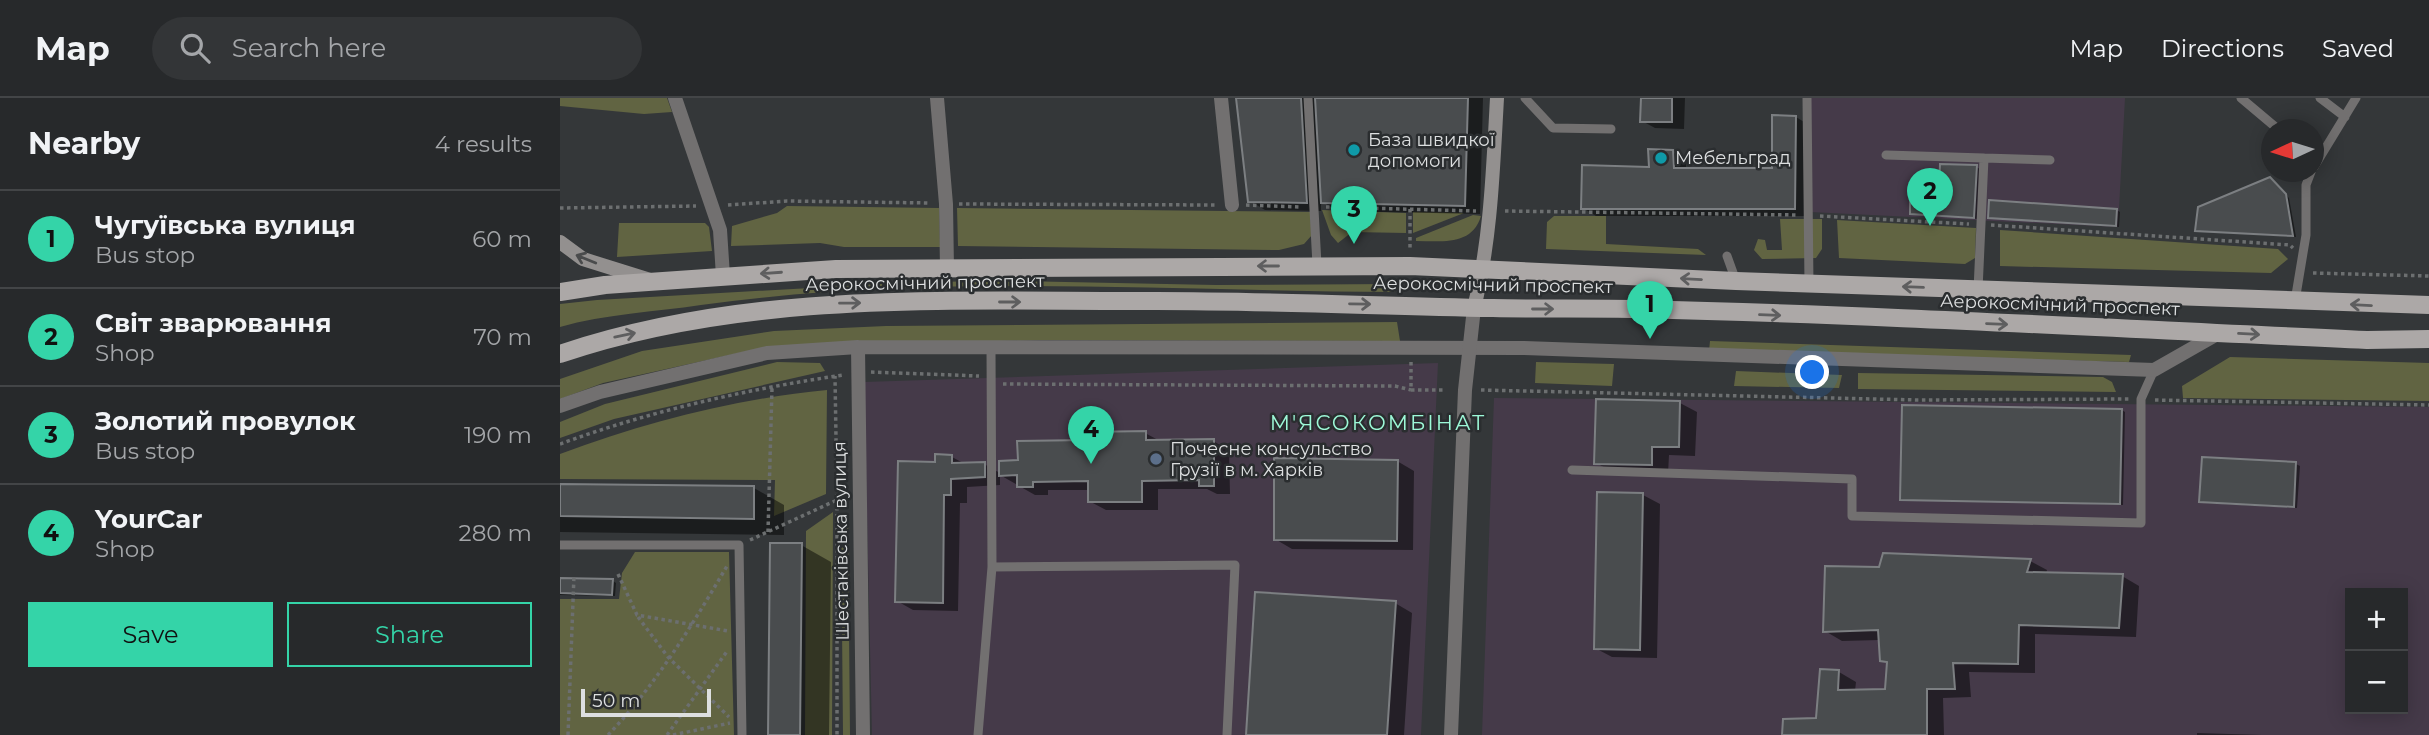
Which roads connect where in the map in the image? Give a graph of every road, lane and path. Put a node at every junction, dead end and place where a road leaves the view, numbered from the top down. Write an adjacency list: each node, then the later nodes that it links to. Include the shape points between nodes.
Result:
1 (675, 98): 20 (street)
2 (937, 98): 19 (street)
3 (1221, 98): 21 (street)
4 (1308, 98): 22 (lane)
5 (1497, 98): 25 (main road)
6 (1525, 98): 13 (lane, via 1553,128)
7 (1807, 98): 26 (lane)
8 (2241, 98): 12 (lane)
9 (2320, 98): 11 (lane)
10 (2356, 98): 11 (lane)
11 (2345, 117): 14 (lane)
12 (2266, 119)
13 (1611, 129)
14 (2324, 148)
15 (1886, 155): 16 (lane)
16 (1984, 158): 17 (lane); 27 (lane)
17 (2050, 160)
18 (2307, 182): 31 (lane)
19 (946, 204): 20 (path, via 787,201); 21 (path); 33 (street)
20 (712, 205): 23 (path); 35 (street, via 720,230)
21 (1232, 205): 22 (path)
22 (1314, 207): 24 (path); 32 (lane)
23 (560, 208)
24 (1410, 209): 25 (path); 29 (path)
25 (1491, 211): 26 (path); 34 (main road)
26 (1807, 216): 27 (path); 39 (lane)
27 (1982, 225): 31 (path, via 2290,245); 40 (lane)
28 (560, 242): 38 (main road, one-way to 28, via 583,259)
29 (1410, 248)
30 (1727, 256): 37 (lane)
31 (2303, 261): 36 (path, via 2314,274); 42 (lane)
32 (1317, 265): 33 (main road, Аерокосмічний проспект, one-way to 33); 34 (main road, Аерокосмічний проспект)
33 (947, 269): 35 (main road, Аерокосмічний проспект, one-way to 35)
34 (1483, 271): 37 (main road, Аерокосмічний проспект, one-way to 34); 44 (main road)
35 (723, 276): 38 (main road, Аерокосмічний проспект)
36 (2429, 276)
37 (1736, 281): 39 (main road, Аерокосмічний проспект)
38 (658, 282): 41 (main road, Аерокосмічний проспект)
39 (1808, 284): 40 (main road, Аерокосмічний проспект, one-way to 39)
40 (1978, 290): 42 (main road, Аерокосмічний проспект)
41 (560, 292)
42 (2295, 301): 43 (main road, Аерокосмічний проспект, one-way to 42)
43 (2429, 305)
44 (1474, 308): 45 (main road, Аерокосмічний проспект, one-way to 45, via 1636,309); 49 (street); 50 (main road, Аерокосмічний проспект, one-way to 44, via 661,327 836,304 1234,301)
45 (2219, 333): 46 (main road, Аерокосмічний проспект, one-way to 46); 52 (street)
46 (2429, 339)
47 (858, 347): 48 (street); 63 (street, via 766,353 600,391); 84 (street, Шестаківська вулиця)
48 (991, 348): 49 (street); 55 (lane)
49 (1468, 348): 52 (street); 87 (street)
50 (560, 354)
51 (1411, 359): 58 (path)
52 (2154, 370): 61 (lane)
53 (896, 373): 55 (path)
54 (835, 376): 66 (path)
55 (991, 380): 58 (path, via 1004,384 1395,386); 70 (lane)
56 (801, 381): 57 (path)
57 (772, 388): 64 (path, via 618,423); 67 (path)
58 (1411, 390): 59 (path)
59 (1444, 390)
60 (1481, 390): 61 (path, via 1918,400)
61 (2141, 399): 62 (path); 65 (lane, via 2141,523 1852,516 1852,479)
62 (2429, 405)
63 (560, 406)
64 (560, 444)
65 (1572, 470)
66 (836, 500): 67 (path); 83 (path)
67 (768, 532): 69 (path)
68 (560, 545): 69 (lane)
69 (739, 545): 74 (path); 75 (lane)
70 (992, 567): 85 (lane); 86 (lane, via 1235,565)
71 (618, 574): 73 (path)
72 (574, 575): 78 (path)
73 (637, 615): 74 (path); 76 (path)
74 (693, 625): 75 (path); 76 (path)
75 (740, 633): 77 (path); 82 (lane)
76 (668, 657): 77 (path); 79 (path, via 636,706)
77 (701, 689): 80 (path); 81 (path, via 734,723)
78 (568, 735)
79 (608, 735)
80 (667, 735)
81 (673, 735)
82 (742, 735)
83 (837, 735)
84 (863, 735)
85 (978, 735)
86 (1227, 735)
87 (1451, 735)

